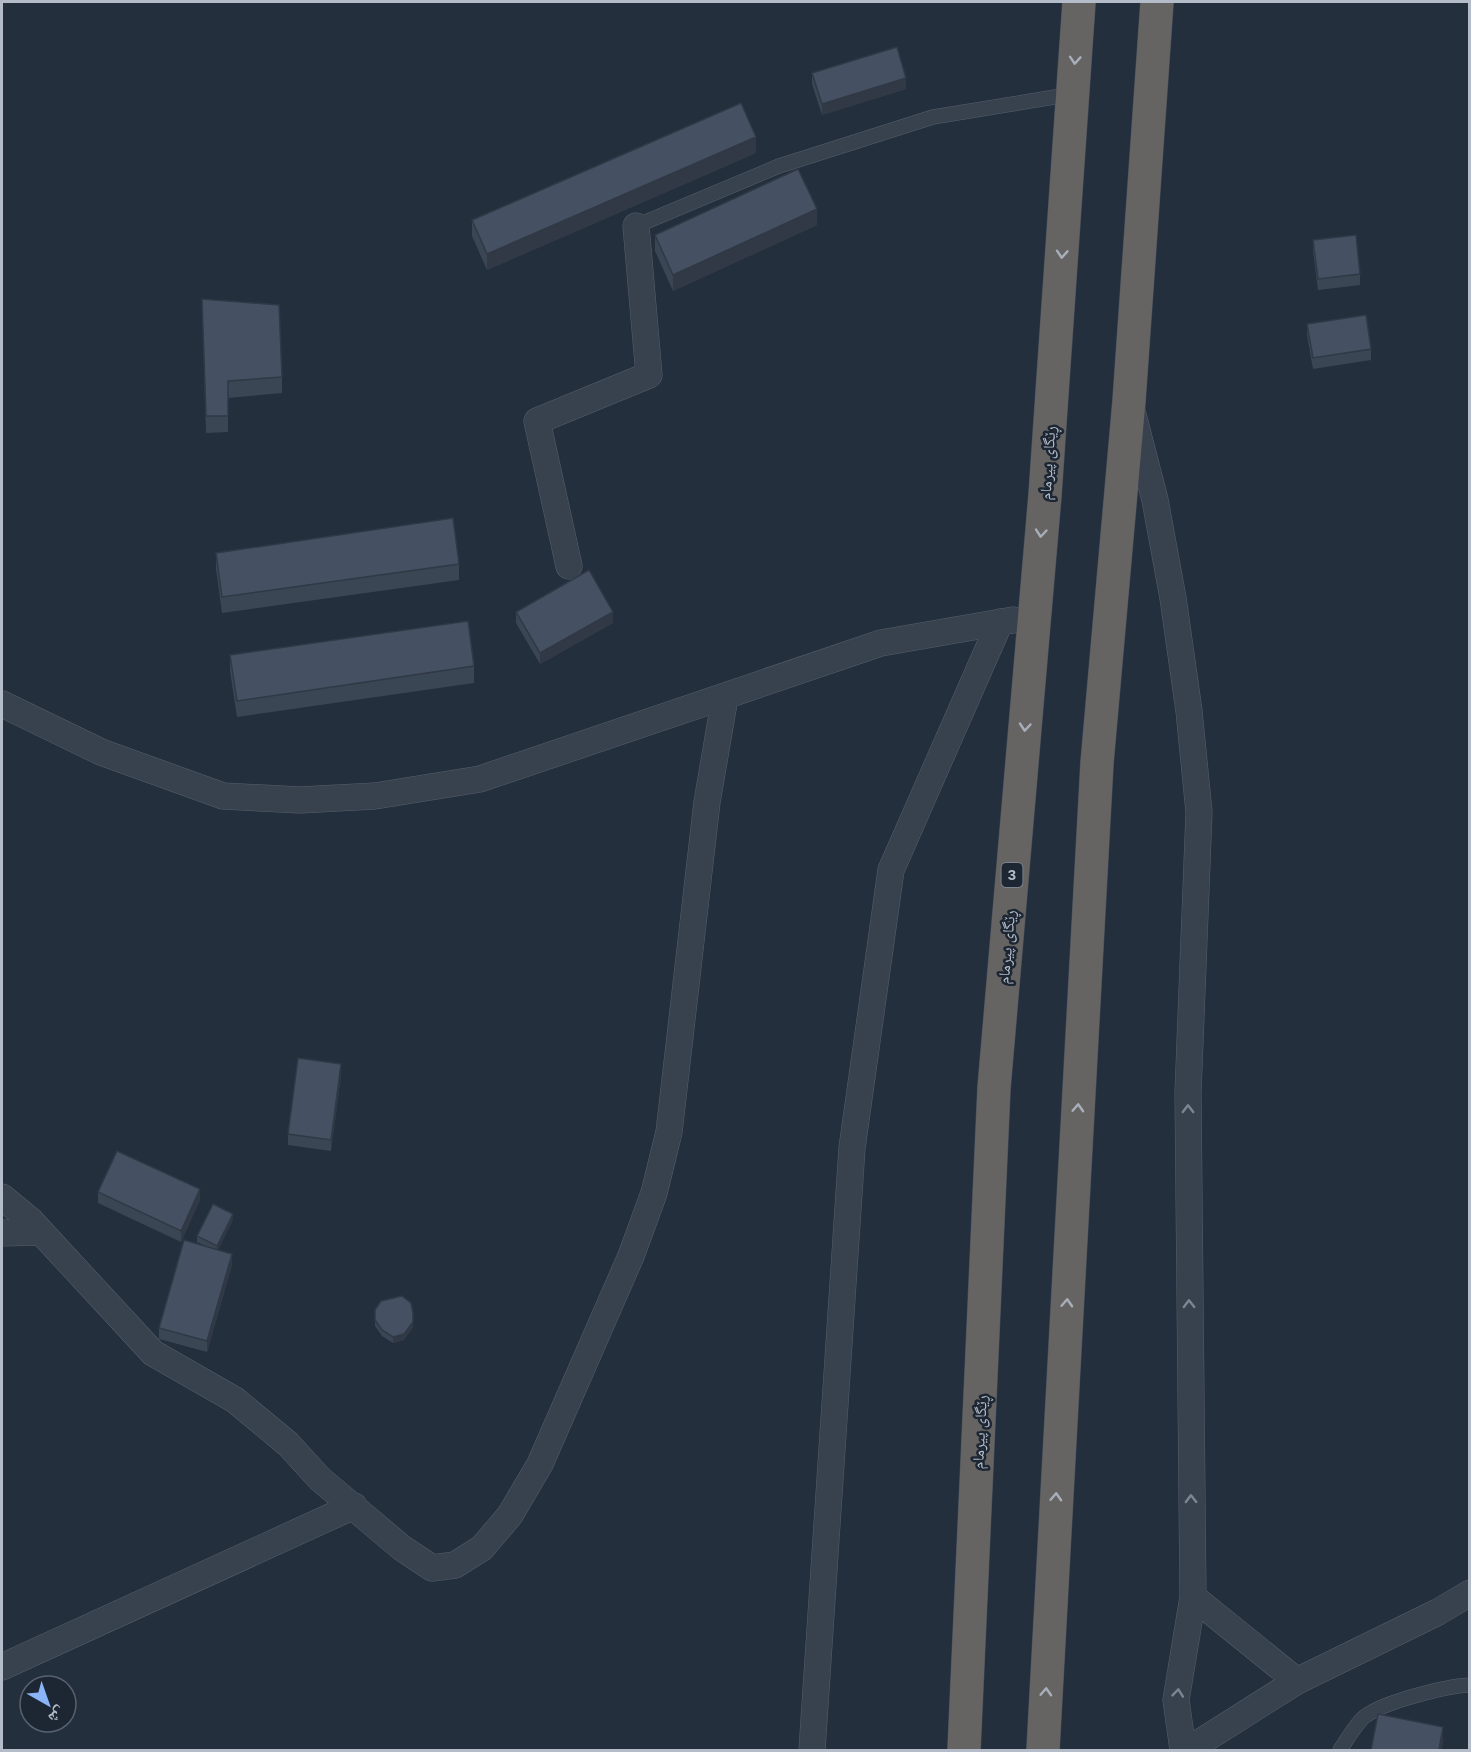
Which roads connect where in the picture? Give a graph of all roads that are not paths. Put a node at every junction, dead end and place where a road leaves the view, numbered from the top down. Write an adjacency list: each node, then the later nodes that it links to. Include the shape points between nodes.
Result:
1 (1079, 2): 3 (highway, ڕێگای پیرمام / 3, one-way to 3)
2 (1157, 2): 5 (highway)
3 (1073, 94): 4 (lane, via 933,117 779,166); 7 (highway, ڕێگای پیرمام / 3, one-way to 7)
4 (636, 226): 6 (street, via 649,375 537,421)
5 (1129, 400): 16 (street, one-way to 5, via 1188,1093 1199,812 1173,598 1155,500); 22 (highway, one-way to 5, via 1097,764)
6 (569, 566)
7 (1034, 615): 8 (street); 21 (highway, ڕێگای پیرمام / 3, one-way to 21, via 994,1088)
8 (1000, 622): 9 (street, via 880,643); 20 (street, via 891,870 852,1148)
9 (725, 697): 10 (street, via 480,779 375,796 300,800 223,796 101,752); 14 (street, via 707,802 666,1142 654,1193 631,1256 540,1464 510,1515 489,1540 455,1565 432,1568 402,1548)
10 (2, 704)
11 (2, 1197): 12 (street)
12 (41, 1232): 13 (street); 14 (street, via 153,1353 235,1400)
13 (2, 1233)
14 (354, 1506): 17 (street)
15 (1470, 1593): 18 (street)
16 (1193, 1597): 18 (street); 23 (street, one-way to 16, via 1176,1700)
17 (2, 1667)
18 (1297, 1681): 23 (street)
19 (1470, 1685): 24 (lane, via 1417,1694 1362,1718)
20 (812, 1750)
21 (964, 1750)
22 (1043, 1750)
23 (1186, 1750)
24 (1340, 1750)

